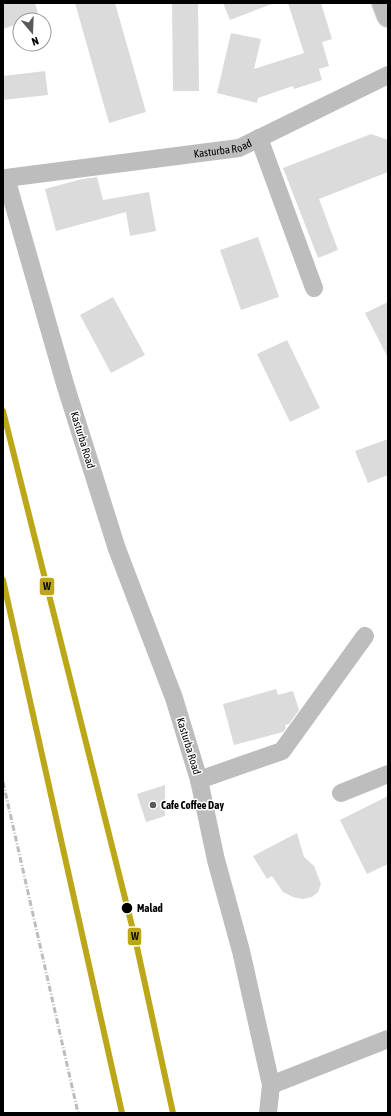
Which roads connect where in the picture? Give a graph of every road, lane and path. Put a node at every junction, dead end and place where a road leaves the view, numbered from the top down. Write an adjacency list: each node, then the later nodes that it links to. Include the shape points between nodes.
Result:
1 (383, 3): 2 (main road)
2 (388, 16)
3 (388, 75): 4 (street, Kasturba Road)
4 (259, 138): 5 (street, Kasturba Road, via 239,148); 6 (street)
5 (4, 173): 9 (street, Kasturba Road, via 65,384 117,549 174,698)
6 (314, 288)
7 (365, 636): 9 (street, via 282,751)
8 (388, 774): 10 (street)
9 (199, 780): 12 (street, Kasturba Road, via 216,860 242,951)
10 (341, 793)
11 (388, 1039): 12 (street)
12 (271, 1085): 13 (street, Kasturba Road)
13 (268, 1113)

